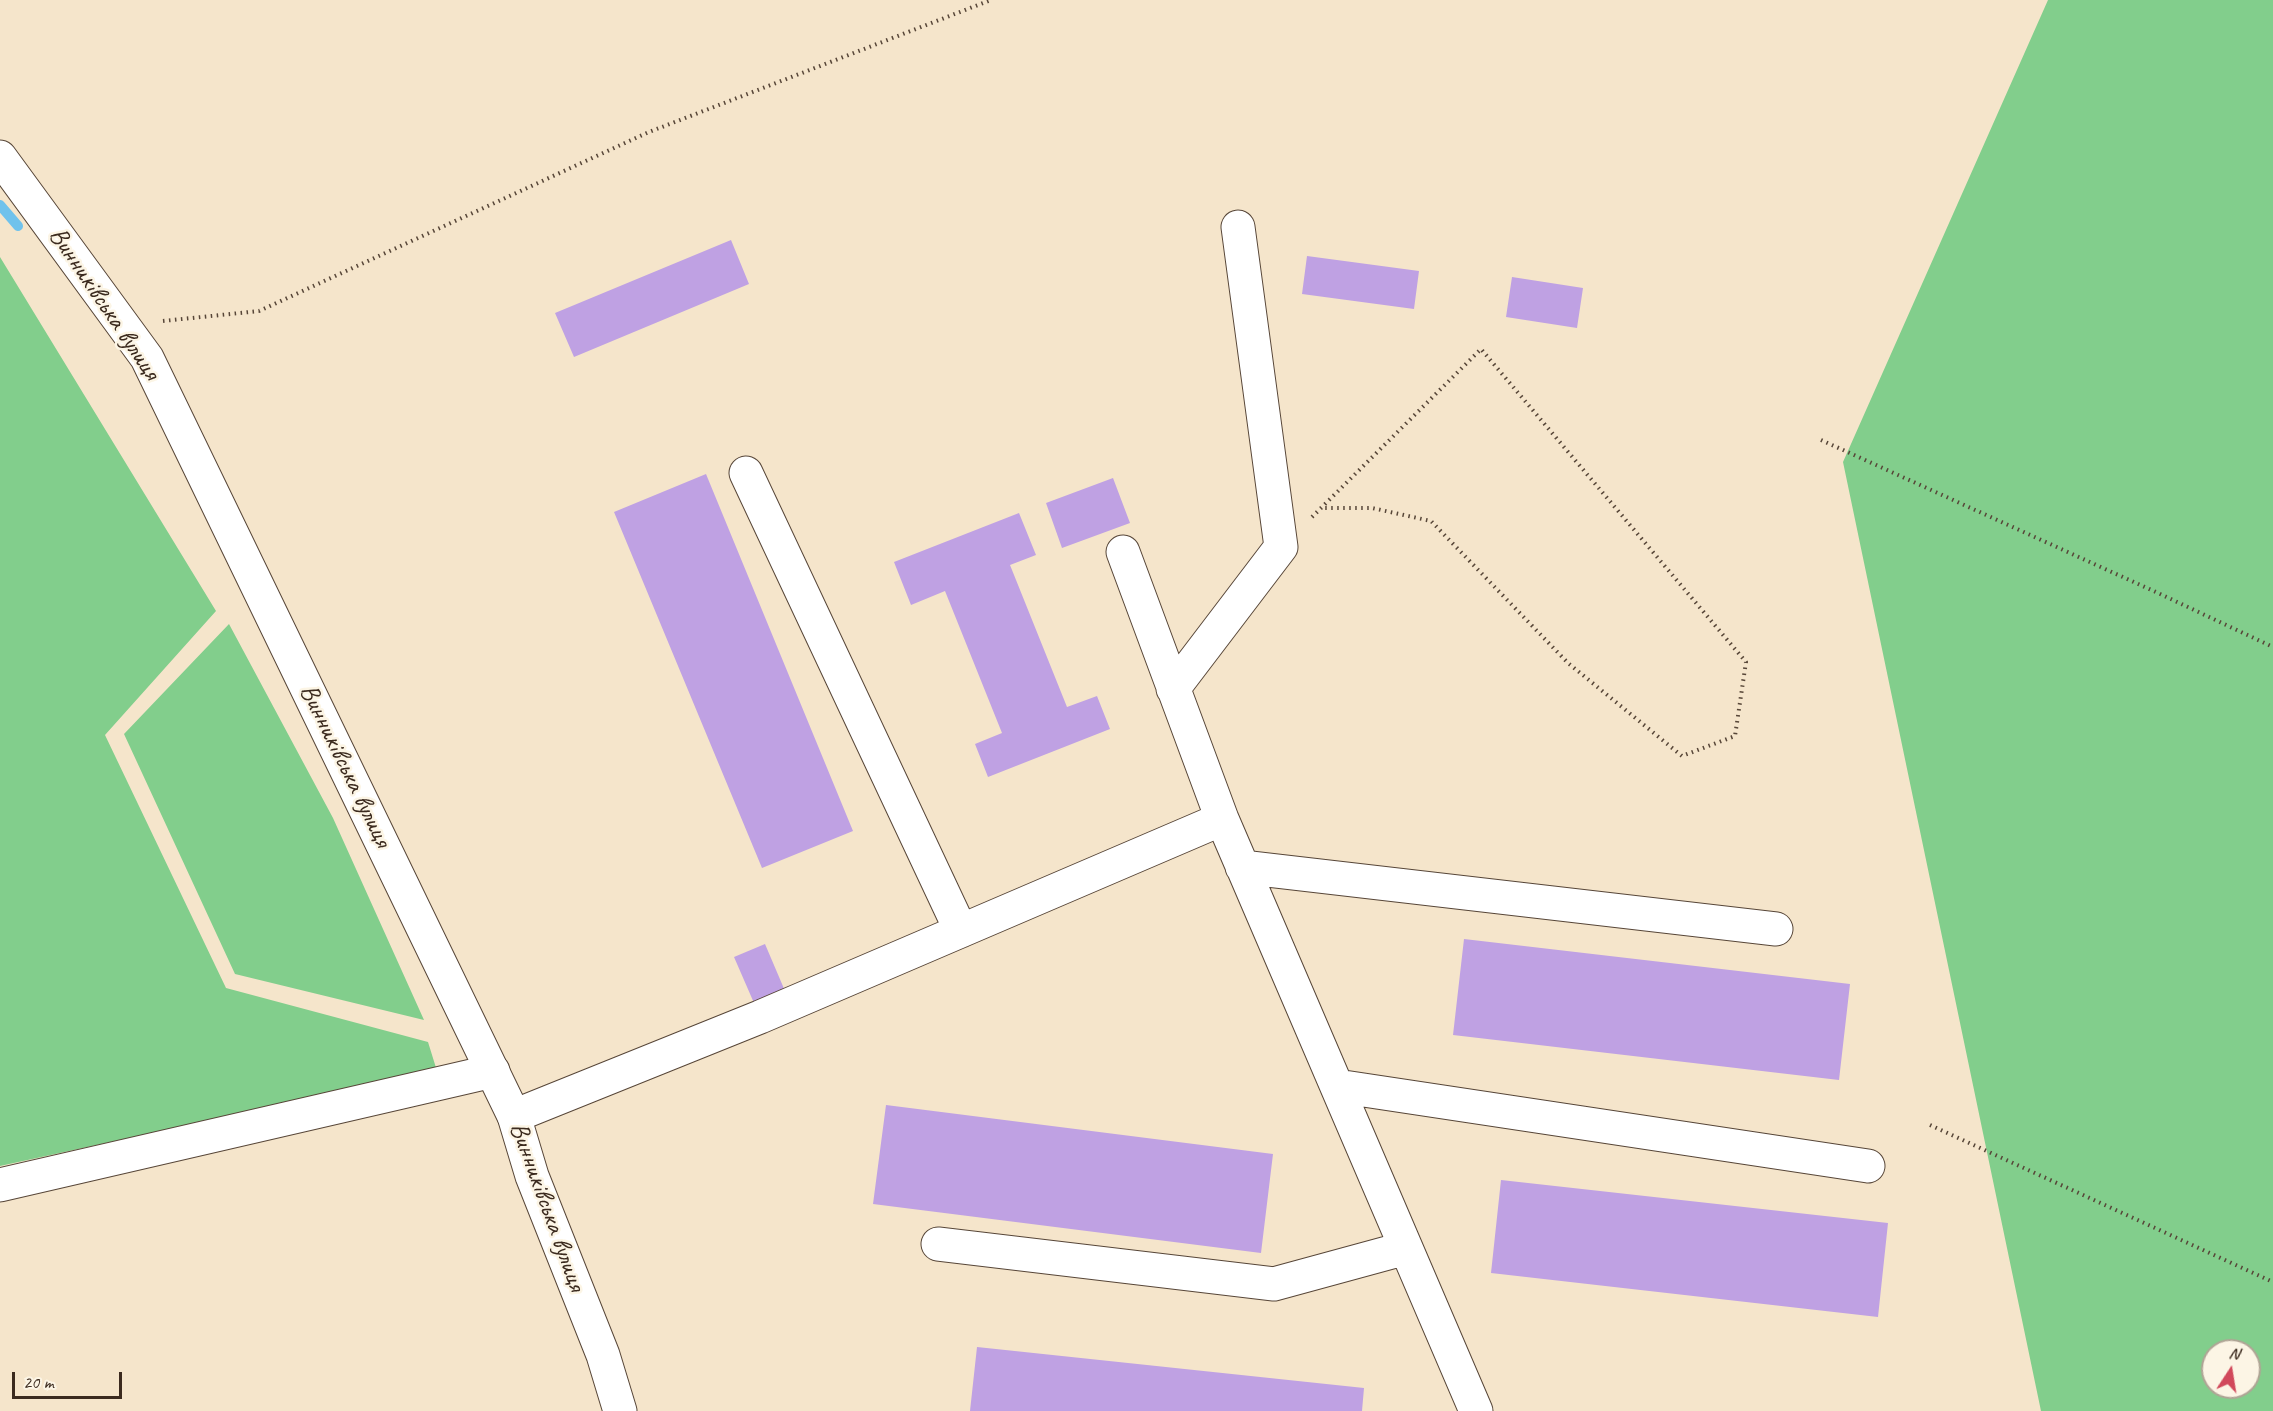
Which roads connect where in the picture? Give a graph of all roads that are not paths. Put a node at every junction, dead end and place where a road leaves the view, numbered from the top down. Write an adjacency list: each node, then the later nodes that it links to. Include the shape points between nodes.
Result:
1 (0, 157): 10 (main road, Винниківська вулиця, via 147,358)
2 (1238, 226): 5 (main road, via 1281,547)
3 (746, 472): 9 (main road)
4 (1123, 552): 5 (main road)
5 (1173, 689): 6 (main road)
6 (1222, 819): 7 (main road); 9 (main road)
7 (1242, 867): 8 (main road); 11 (main road)
8 (1776, 930)
9 (961, 931): 12 (main road)
10 (493, 1071): 12 (main road, Винниківська вулиця); 14 (main road)
11 (1337, 1086): 13 (main road); 16 (main road)
12 (514, 1116): 17 (main road, Винниківська вулиця, via 532,1176 603,1355)
13 (1868, 1166)
14 (0, 1185)
15 (938, 1244): 16 (main road, via 1274,1284)
16 (1406, 1248): 18 (main road)
17 (620, 1411)
18 (1476, 1411)

